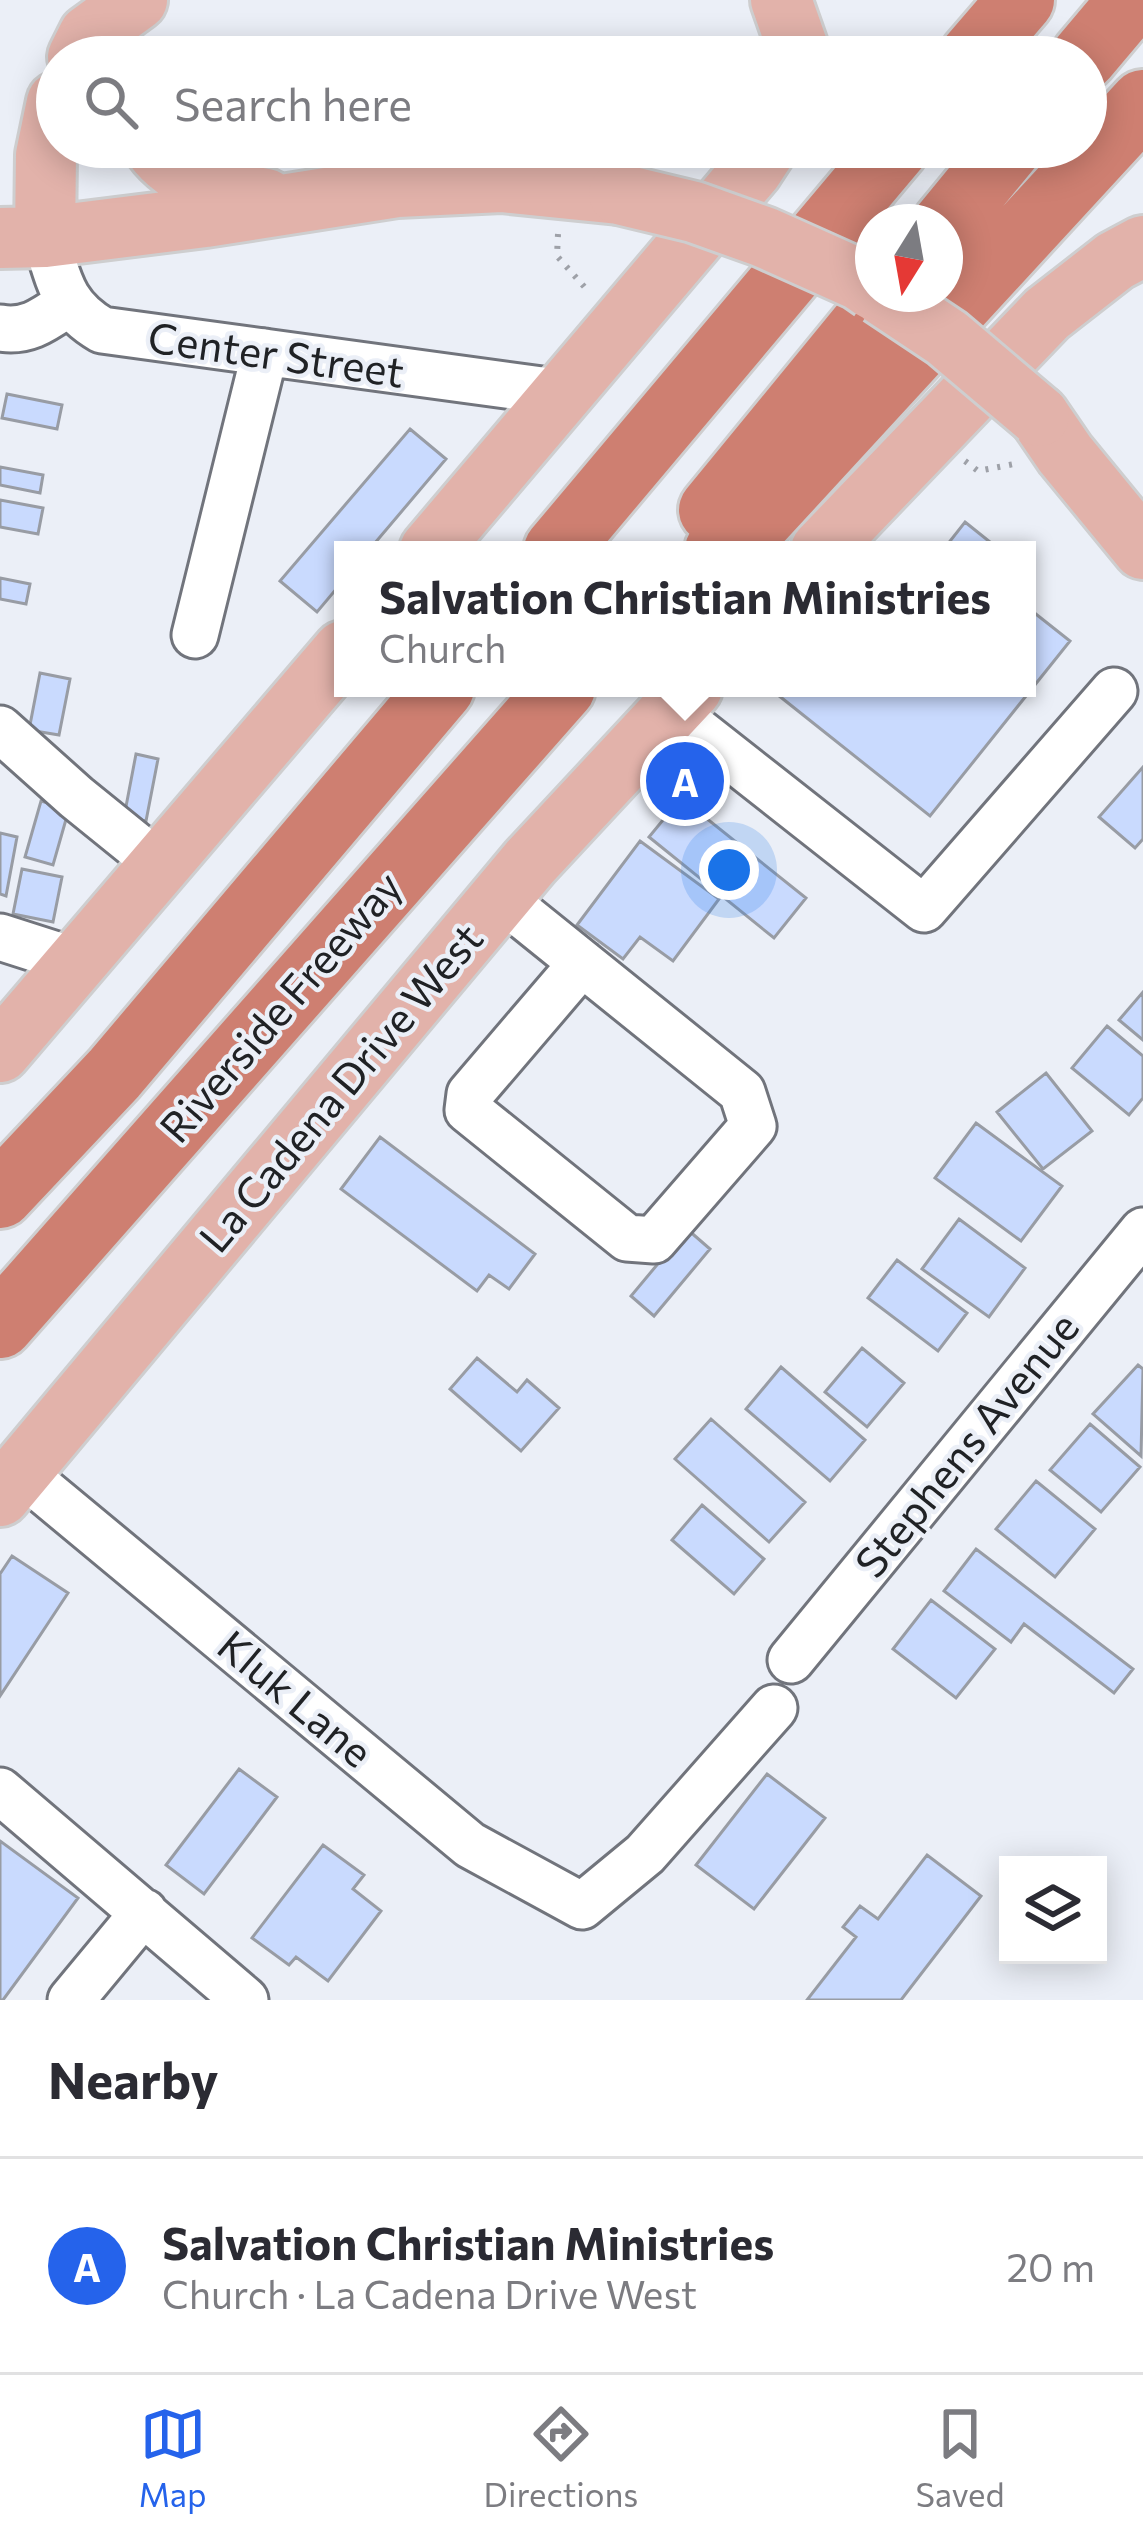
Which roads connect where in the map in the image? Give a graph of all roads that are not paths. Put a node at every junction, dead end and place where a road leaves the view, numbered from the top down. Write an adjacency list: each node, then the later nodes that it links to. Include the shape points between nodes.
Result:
1 (136, 0): 7 (main road)
2 (156, 0): 8 (main road)
3 (781, 0): 9 (main road)
4 (825, 0): 10 (main road)
5 (1021, 0): 11 (highway)
6 (1132, 0): 12 (highway)
7 (88, 36)
8 (146, 36)
9 (797, 36)
10 (813, 36)
11 (990, 36)
12 (1102, 36)
13 (1143, 103): 14 (highway)
14 (1107, 142)
15 (42, 168): 23 (main road)
16 (176, 168): 21 (main road, via 226,192)
17 (753, 168): 31 (main road)
18 (878, 168): 33 (highway)
19 (992, 168): 22 (highway)
20 (1083, 168): 35 (highway, via 761,518)
21 (290, 204): 23 (main road); 25 (main road, bridge, via 501,182 620,194 694,212)
22 (962, 204)
23 (22, 237): 26 (street)
24 (1139, 257): 36 (main road, via 1115,261 1047,314)
25 (855, 278)
26 (70, 302): 29 (street, via 36,325); 30 (street, Center Street, via 102,330)
27 (871, 312): 34 (highway)
28 (910, 312): 37 (main road, bridge, via 1039,416)
29 (0, 328)
30 (265, 352): 31 (street, Center Street); 38 (street)
31 (564, 393): 32 (main road)
32 (438, 541)
33 (565, 541)
34 (686, 541)
35 (730, 541)
36 (830, 541)
37 (1143, 549)
38 (194, 635)
39 (334, 662): 45 (main road)
40 (1114, 691): 43 (street, via 924,909)
41 (433, 697): 51 (highway, Riverside Freeway, via 114,1074)
42 (554, 697): 53 (highway, Riverside Freeway)
43 (682, 699): 46 (main road, La Cadena Drive West)
44 (0, 729): 45 (street)
45 (160, 865): 48 (main road)
46 (500, 897): 49 (street); 54 (main road, La Cadena Drive West)
47 (0, 937): 48 (street)
48 (78, 962): 50 (main road)
49 (582, 963): 49 (street, via 742,1092 753,1126 654,1240 627,1238 468,1110 470,1094)
50 (0, 1052)
51 (0, 1195)
52 (1143, 1231): 55 (street, Stephens Avenue)
53 (0, 1325)
54 (10, 1484): 56 (street, Kluk Lane, via 470,1844 582,1906 645,1854)
55 (791, 1660)
56 (774, 1708)
57 (0, 1791): 58 (street)
58 (144, 1912): 59 (street); 60 (street)
59 (70, 2000)
60 (245, 2000)

